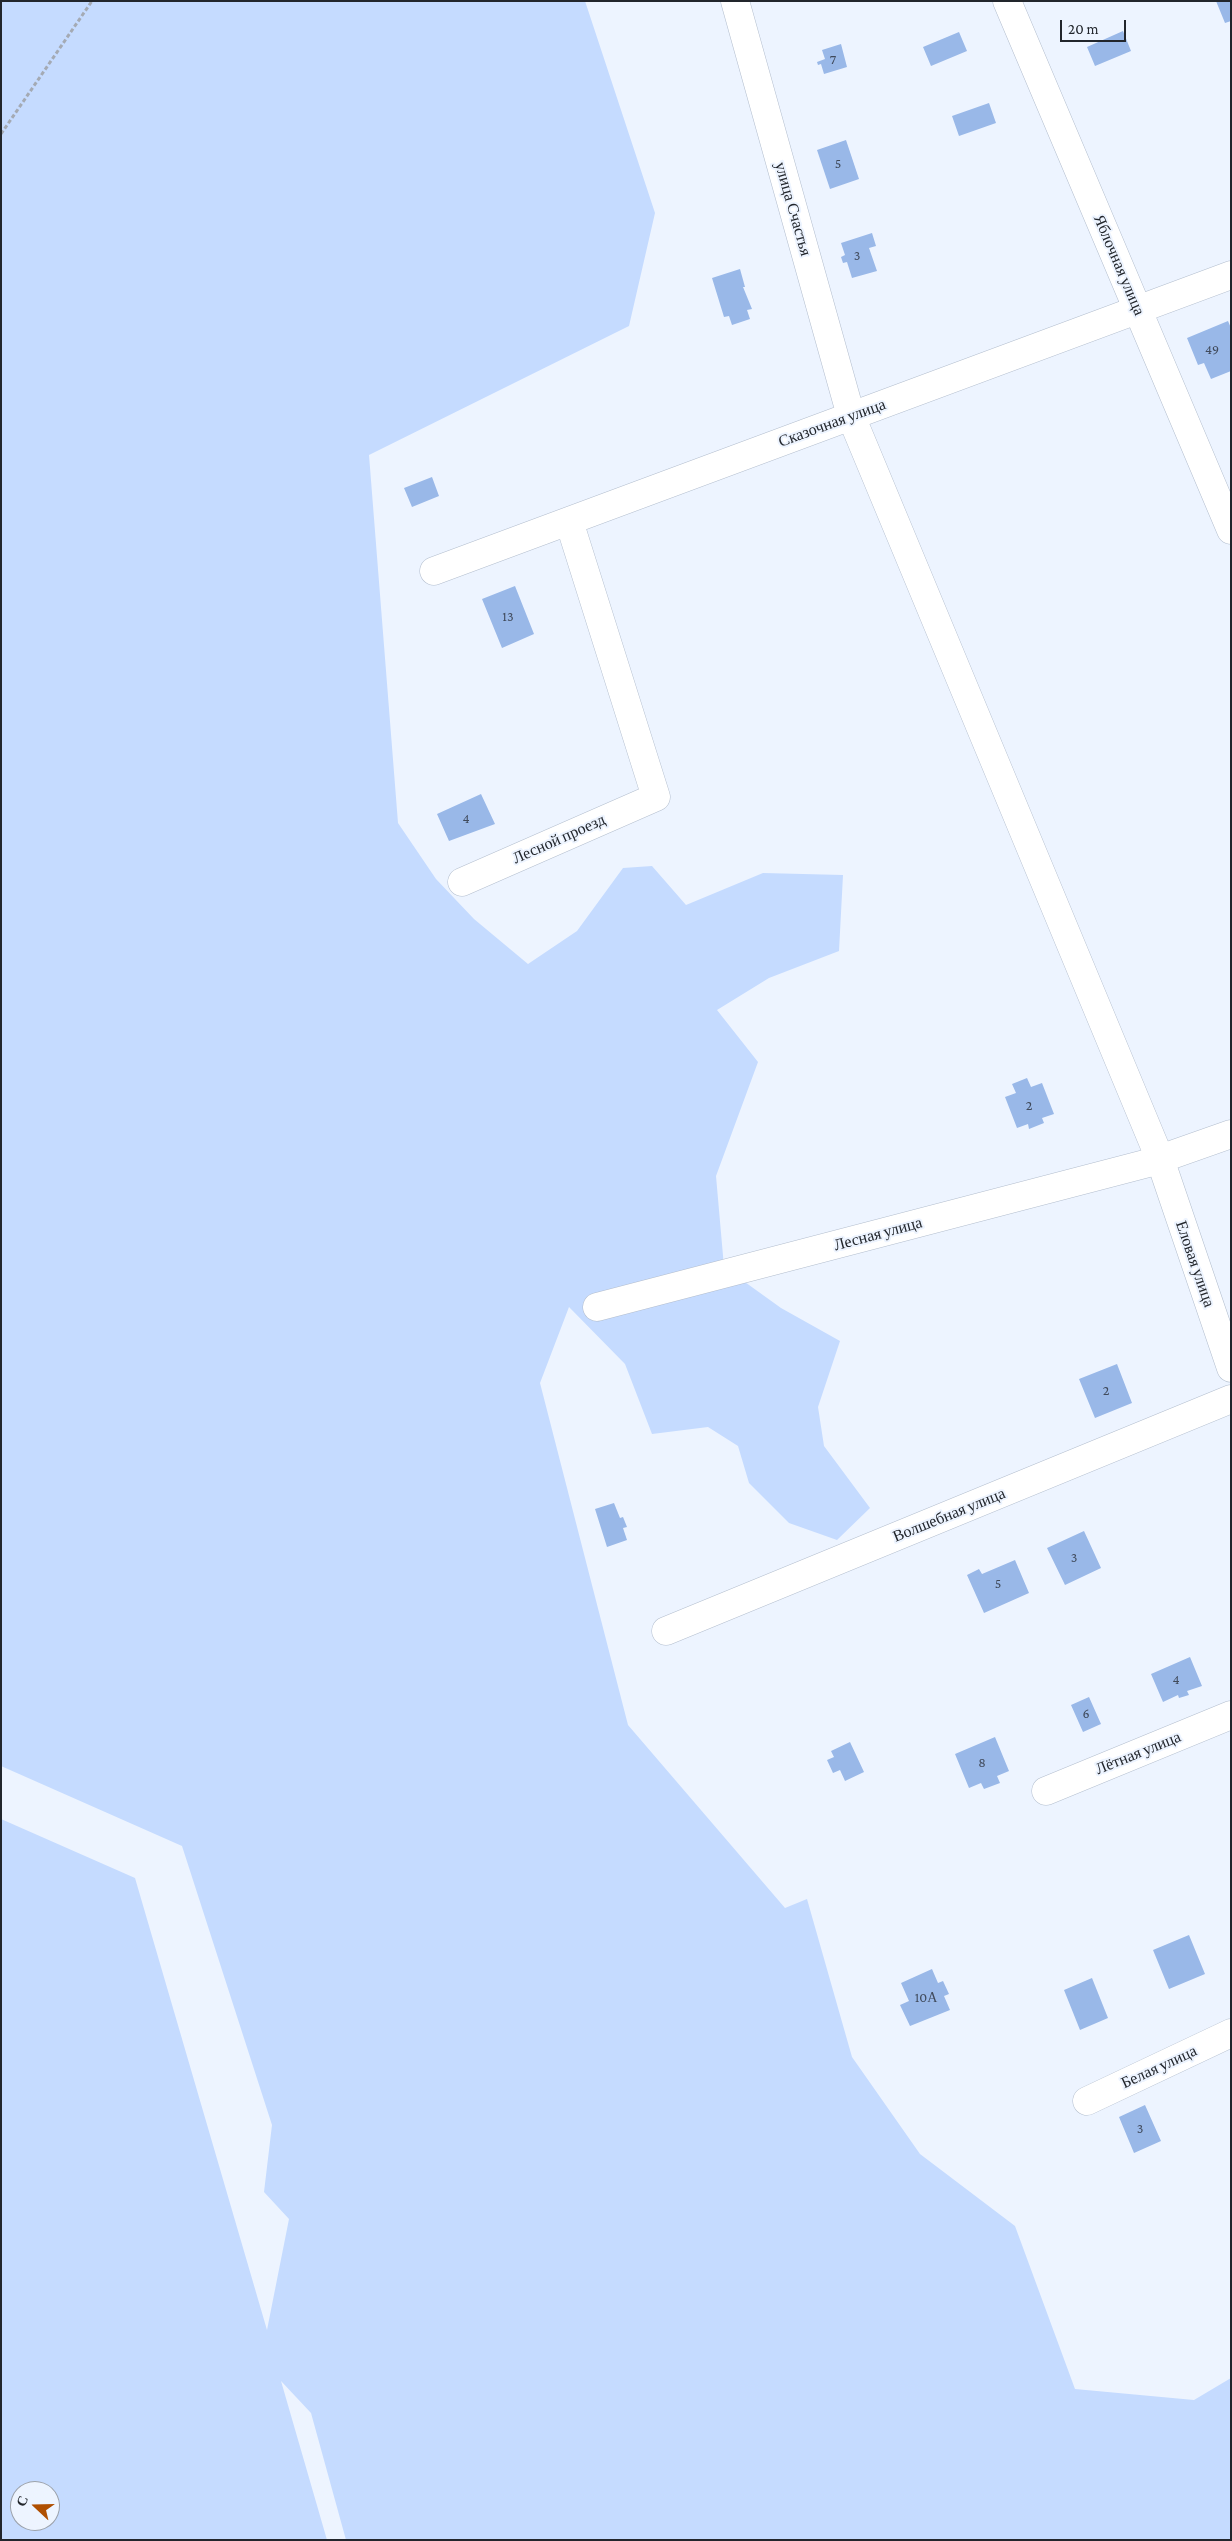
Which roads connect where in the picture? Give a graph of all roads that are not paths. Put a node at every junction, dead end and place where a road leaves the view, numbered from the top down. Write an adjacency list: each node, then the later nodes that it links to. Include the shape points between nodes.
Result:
1 (735, 1): 5 (street, улица Счастья)
2 (1007, 1): 4 (street, Яблочная улица)
3 (1231, 275): 4 (street, Сказочная улица)
4 (1138, 310): 5 (street, Сказочная улица); 7 (street, Яблочная улица)
5 (851, 416): 6 (street, Сказочная улица); 11 (street, улица Счастья)
6 (568, 520): 8 (street, Сказочная улица); 9 (street, Лесной проезд, via 656,797)
7 (1231, 530)
8 (434, 571)
9 (462, 882)
10 (1231, 1134): 11 (street, Лесная улица)
11 (1160, 1160): 12 (street, Лесная улица); 13 (street, Еловая улица)
12 (597, 1307)
13 (1231, 1368)
14 (1231, 1400): 15 (street, Волшебная улица)
15 (666, 1631)
16 (1231, 1715): 17 (street, Лётная улица)
17 (1046, 1791)
18 (1231, 2033): 19 (street, Белая улица)
19 (1087, 2101)

